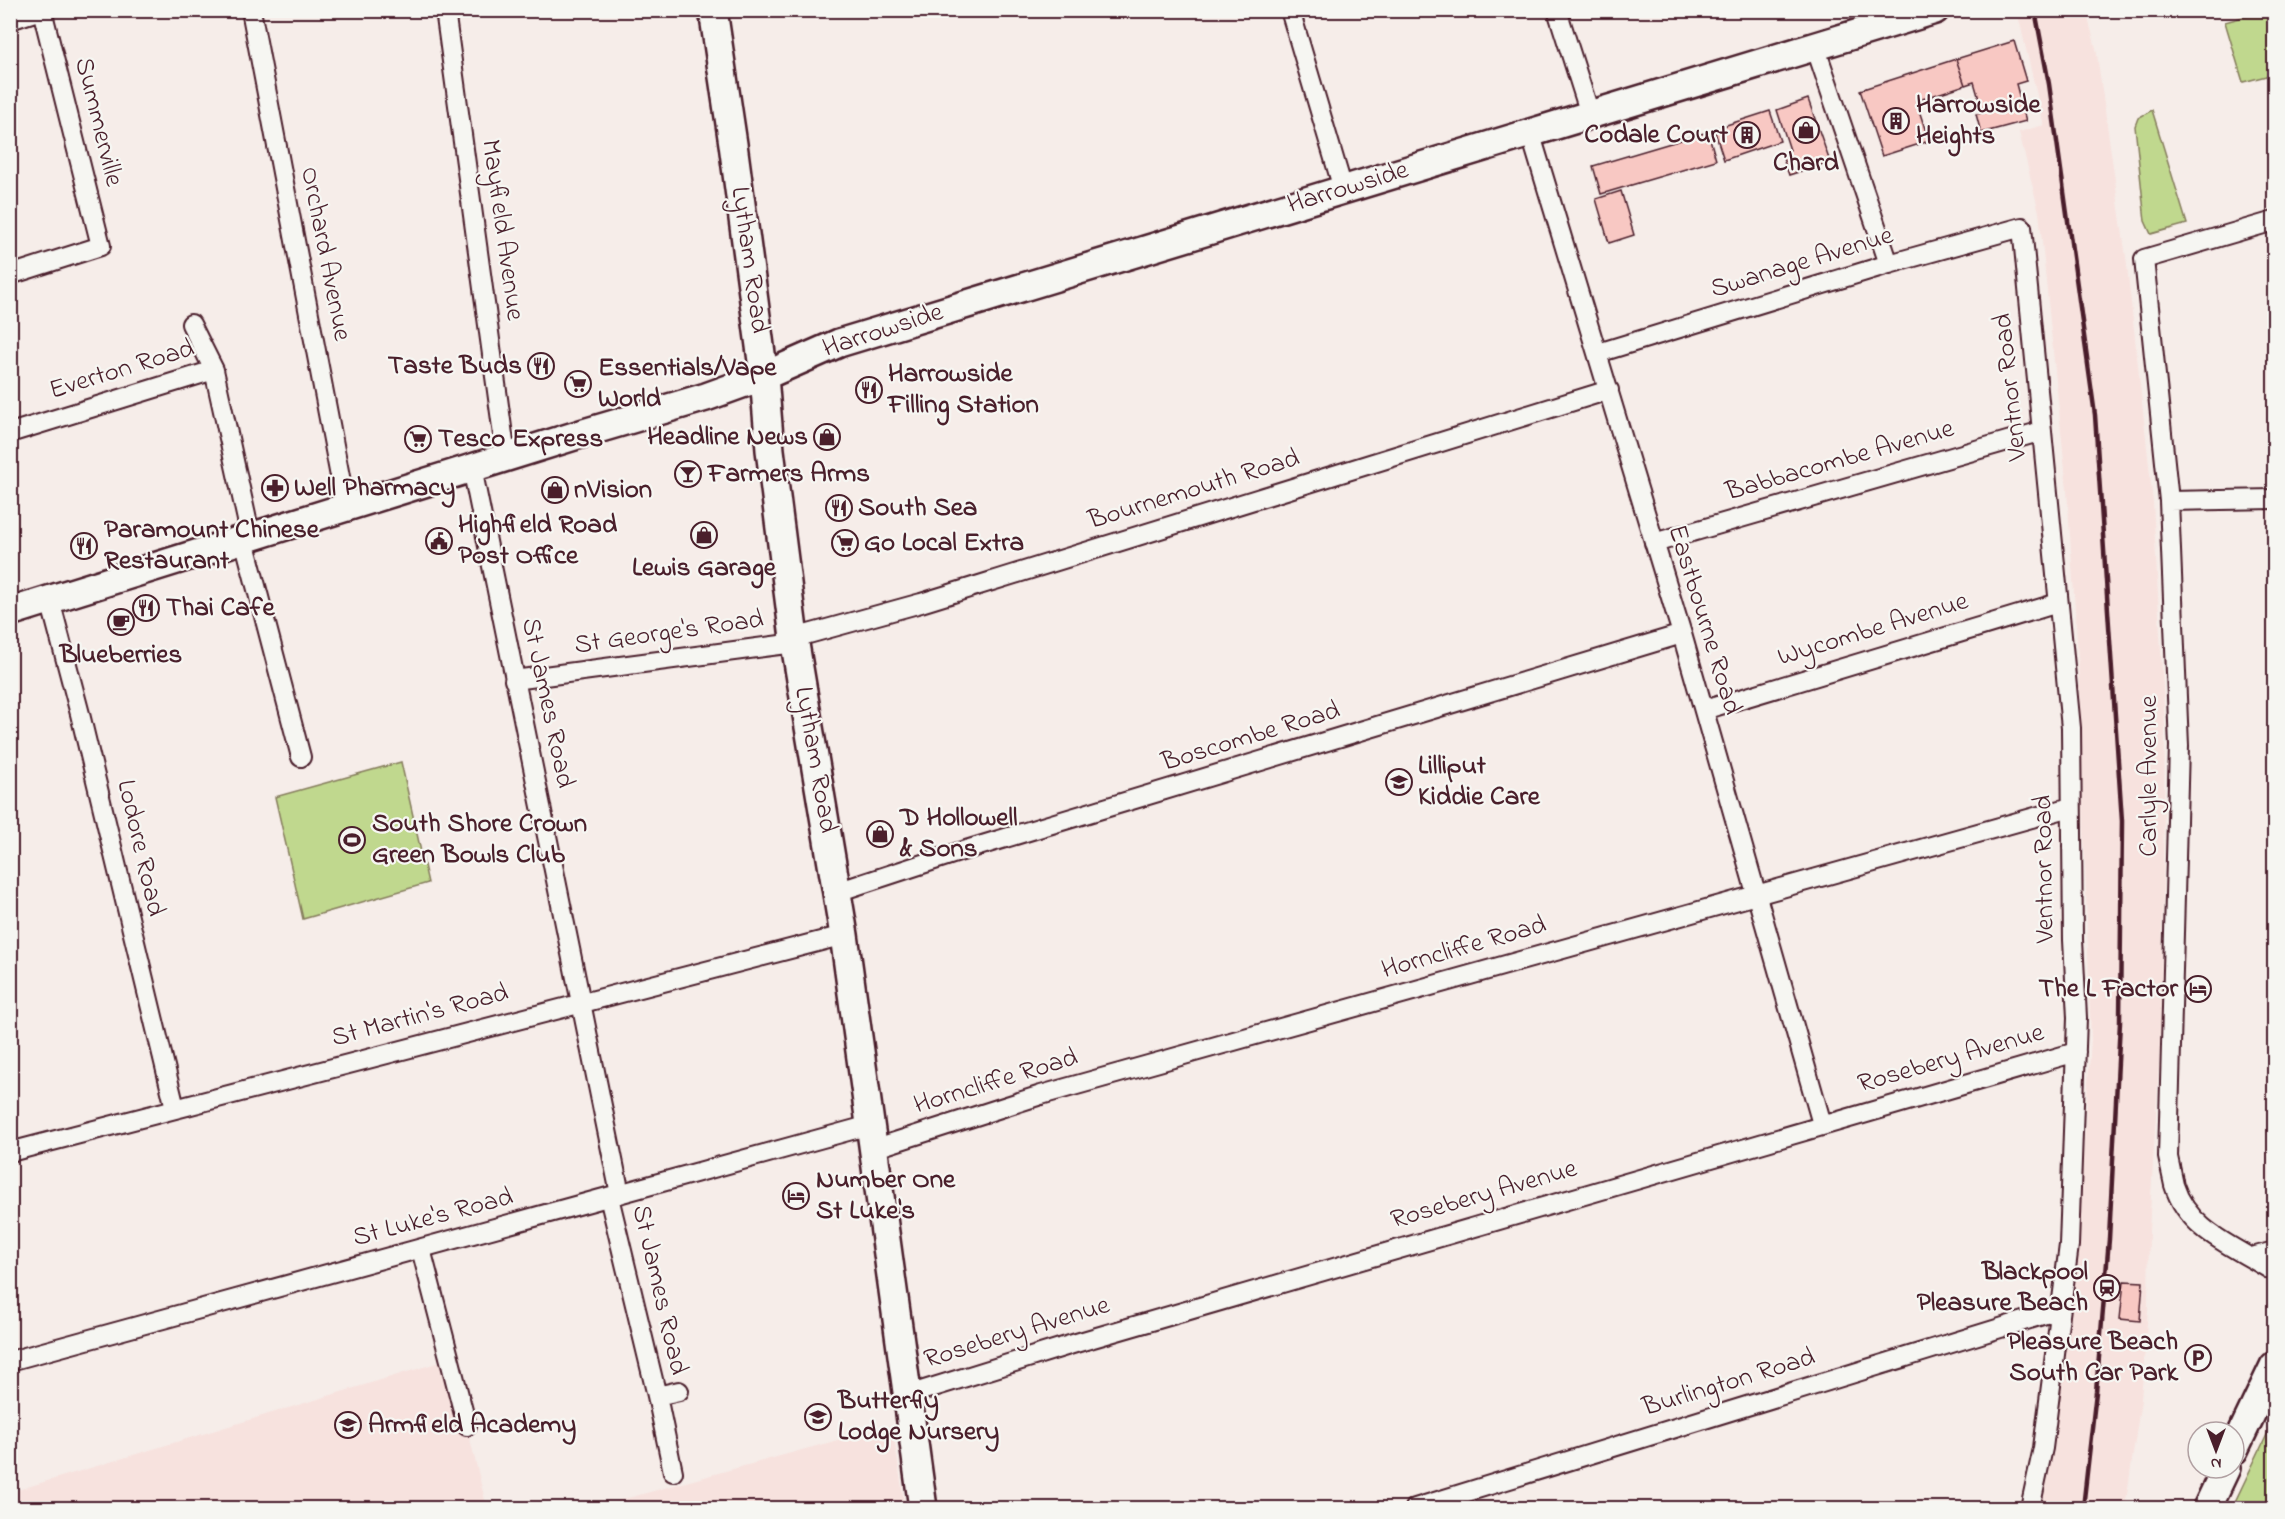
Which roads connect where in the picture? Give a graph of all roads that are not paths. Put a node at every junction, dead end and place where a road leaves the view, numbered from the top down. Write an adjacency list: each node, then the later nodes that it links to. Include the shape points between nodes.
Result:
1 (41, 10): 8 (street); 16 (street, Summerville, via 101,246)
2 (251, 10): 28 (street, Orchard Avenue)
3 (445, 10): 24 (street, Mayfield Avenue)
4 (713, 10): 20 (street, Lytham Road)
5 (1290, 10): 12 (street)
6 (1557, 10): 10 (street)
7 (1935, 10): 9 (street, Harrowside)
8 (10, 20)
9 (1815, 46): 10 (street, Harrowside); 15 (street)
10 (1590, 114): 11 (street, Harrowside)
11 (1530, 132): 12 (street, Harrowside); 18 (street, Eastbourne Road)
12 (1343, 189): 20 (street, Harrowside, via 839,344)
13 (2274, 221): 27 (street, Carlyle Avenue, via 2144,259)
14 (2022, 227): 15 (street, Swanage Avenue); 22 (street, Ventnor Road)
15 (1889, 264): 18 (street, Swanage Avenue)
16 (10, 275)
17 (191, 324): 19 (street)
18 (1598, 353): 21 (street, Eastbourne Road)
19 (214, 370): 23 (street, Everton Road); 29 (street)
20 (764, 376): 24 (street, Harrowside); 35 (street, Lytham Road)
21 (1609, 390): 30 (street, Eastbourne Road); 35 (street, Bournemouth Road)
22 (2042, 431): 30 (street, Babbacombe Avenue); 32 (street, Ventnor Road)
23 (10, 433)
24 (506, 457): 25 (street, Harrowside)
25 (472, 468): 28 (street, Harrowside); 36 (street, St James Road)
26 (2274, 499): 27 (street)
27 (2169, 501): 52 (street, Carlyle Avenue, via 2179,746 2168,1157 2175,1186 2187,1211 2213,1237)
28 (346, 508): 29 (street, Harrowside)
29 (248, 539): 31 (street, Harrowside); 38 (street)
30 (1654, 543): 34 (street, Eastbourne Road)
31 (50, 600): 33 (street, Harrowside); 45 (street, Lodore Road)
32 (2058, 603): 37 (street, Wycombe Avenue); 39 (street, Ventnor Road, via 2071,728)
33 (10, 612)
34 (1682, 634): 37 (street, Eastbourne Road); 40 (street, Boscombe Road)
35 (795, 641): 36 (street, St George's Road); 40 (street, Lytham Road)
36 (514, 680): 43 (street, St James Road)
37 (1704, 710): 41 (street, Eastbourne Road)
38 (301, 757)
39 (2071, 807): 41 (street, Horncliffe Road); 44 (street, Ventnor Road)
40 (837, 892): 42 (street, Lytham Road)
41 (1757, 894): 46 (street, Eastbourne Road); 47 (street, Horncliffe Road, via 1041,1095)
42 (844, 935): 43 (street, St Martin's Road); 47 (street, Lytham Road)
43 (582, 1002): 45 (street, St Martin's Road); 49 (street, St James Road)
44 (2076, 1052): 46 (street, Rosebery Avenue); 54 (street, Ventnor Road, via 2069,1245)
45 (175, 1108): 48 (street, St Martin's Road)
46 (1822, 1124): 58 (street, Rosebery Avenue)
47 (871, 1137): 49 (street, St Luke's Road); 58 (street, Lytham Road)
48 (10, 1152)
49 (614, 1196): 50 (street, St Luke's Road); 59 (street, St James Road)
50 (422, 1249): 55 (street, St Luke's Road); 61 (street)
51 (2274, 1251): 52 (street)
52 (2252, 1257): 53 (street, Carlyle Avenue)
53 (2274, 1272)
54 (2059, 1310): 65 (street, Burlington Road); 66 (street, Ventnor Road, via 2043,1448)
55 (10, 1361)
56 (2274, 1366): 60 (street)
57 (679, 1391): 59 (street, St James Road)
58 (908, 1395): 64 (street, Lytham Road)
59 (657, 1396): 62 (street, St James Road)
60 (2246, 1425)
61 (467, 1426)
62 (673, 1472)
63 (2220, 1480): 67 (street)
64 (923, 1509)
65 (1415, 1509)
66 (2030, 1509)
67 (2206, 1509)

